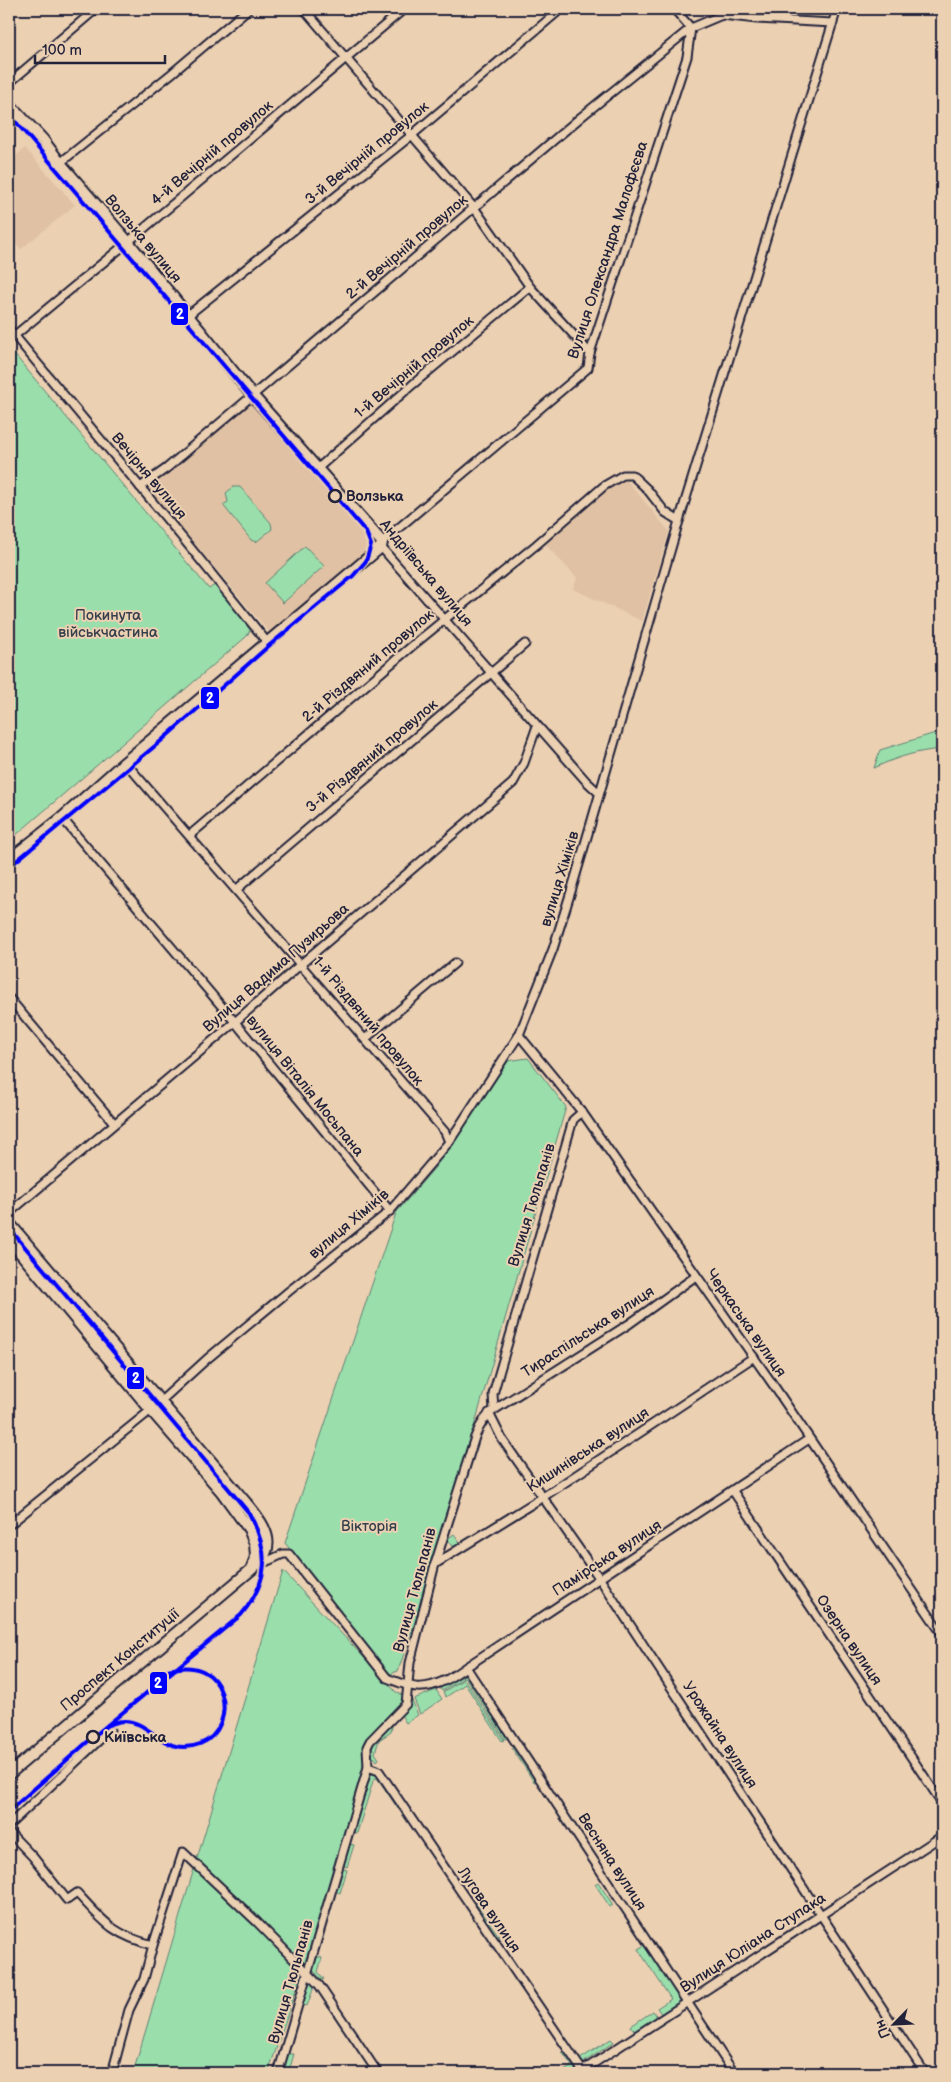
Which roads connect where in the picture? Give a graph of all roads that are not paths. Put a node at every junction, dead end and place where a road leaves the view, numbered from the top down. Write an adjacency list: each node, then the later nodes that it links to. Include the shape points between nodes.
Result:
1 (96, 9): 12 (street)
2 (248, 9): 15 (street)
3 (304, 9): 11 (street)
4 (404, 9): 11 (street, 4-й Вечірній провулок)
5 (561, 9): 14 (street, 3-й Вечірній провулок)
6 (674, 9): 10 (street)
7 (837, 9): 9 (street, вулиця Хіміків)
8 (723, 12): 9 (street, via 757,19); 10 (street, 2-й Вечірній провулок)
9 (833, 23): 26 (street, вулиця Хіміків)
10 (691, 28): 16 (street, 2-й Вечірній провулок); 22 (street, Вулиця Олександра Малофєєва, via 687,57)
11 (346, 58): 14 (street); 17 (street, 4-й Вечірній провулок)
12 (9, 83)
13 (9, 104): 15 (street, Волзька вулиця)
14 (412, 135): 16 (street); 19 (street, 3-й Вечірній провулок)
15 (60, 163): 17 (street, Волзька вулиця)
16 (474, 209): 18 (street); 23 (street, 2-й Вечірній провулок)
17 (128, 242): 19 (street, Волзька вулиця); 21 (street, 4-й Вечірній провулок)
18 (530, 287): 22 (street); 24 (street, 1-й Вечірній провулок)
19 (187, 316): 23 (street, Волзька вулиця)
20 (9, 329): 21 (street, Вечірня вулиця)
21 (14, 336): 25 (street, Вечірня вулиця)
22 (590, 353): 27 (street, Вулиця Олександра Малофєєва, via 588,368)
23 (252, 394): 24 (street, Андріївська вулиця); 25 (street, 2-й Вечірній провулок, via 167,468)
24 (317, 469): 27 (street, Андріївська вулиця)
25 (140, 487): 29 (street, Вечірня вулиця)
26 (679, 521): 28 (street, 2-й Різдвяний провулок, via 665,512 632,475 623,475 604,486); 34 (street, вулиця Хіміків)
27 (382, 544): 28 (street, Андріївська вулиця); 29 (street, Вулиця Олександра Малофєєва)
28 (446, 619): 31 (street, Андріївська вулиця); 36 (street, 2-й Різдвяний провулок)
29 (267, 642): 33 (street, Вулиця Олександра Малофєєва)
30 (524, 644): 31 (street, 3-й Різдвяний провулок)
31 (491, 673): 32 (street, Андріївська вулиця); 38 (street, 3-й Різдвяний провулок)
32 (537, 726): 34 (street, Андріївська вулиця); 40 (street, Вулиця Вадима Пузирьова, via 524,764 512,783)
33 (125, 762): 35 (street, Вулиця Олександра Малофєєва); 36 (street, 1-й Різдвяний провулок)
34 (599, 793): 43 (street, вулиця Хіміків, via 553,949)
35 (62, 818): 37 (street, Вулиця Олександра Малофєєва); 42 (street, вулиця Віталія Мосьпана)
36 (190, 835): 38 (street, 1-й Різдвяний провулок)
37 (9, 860)
38 (236, 889): 40 (street, 1-й Різдвяний провулок)
39 (455, 963): 44 (street)
40 (301, 964): 42 (street, Вулиця Вадима Пузирьова); 44 (street, 1-й Різдвяний провулок)
41 (9, 998): 46 (street)
42 (235, 1022): 46 (street, Вулиця Вадима Пузирьова); 48 (street, вулиця Віталія Мосьпана)
43 (519, 1035): 45 (street, Черкаська вулиця); 47 (street, вулиця Хіміків)
44 (365, 1039): 47 (street, 1-й Різдвяний провулок, via 445,1132)
45 (582, 1112): 52 (street, Черкаська вулиця); 56 (street, Вулиця Тюльпанів, via 573,1120 565,1145 493,1394)
46 (114, 1123): 49 (street, Вулиця Вадима Пузирьова)
47 (449, 1142): 48 (street, вулиця Хіміків)
48 (390, 1211): 54 (street, вулиця Хіміків, via 207,1359)
49 (9, 1213)
50 (9, 1223): 54 (street)
51 (9, 1239): 55 (street)
52 (696, 1276): 53 (street, Черкаська вулиця); 56 (street, Тираспільська вулиця, via 629,1324)
53 (754, 1357): 57 (street, Черкаська вулиця); 59 (street, Кишинівська вулиця)
54 (160, 1402): 55 (street, вулиця Хіміків); 62 (street, Проспект Конституції, via 258,1517 268,1544 265,1555)
55 (151, 1410): 60 (street, вулиця Хіміків); 62 (street, via 250,1529 256,1544)
56 (492, 1411): 59 (street, Урожайна вулиця, via 502,1439); 61 (street, Вулиця Тюльпанів, via 475,1438)
57 (810, 1439): 58 (street, Памірська вулиця); 64 (street, Черкаська вулиця)
58 (733, 1491): 63 (street, Памірська вулиця); 70 (street, Озерна вулиця)
59 (543, 1497): 61 (street, Кишинівська вулиця); 63 (street, Урожайна вулиця)
60 (9, 1525)
61 (436, 1564): 66 (street, Вулиця Тюльпанів, via 410,1663)
62 (252, 1569): 66 (street, via 283,1554 290,1554 387,1678); 69 (street, Проспект Конституції)
63 (600, 1579): 65 (street, Памірська вулиця); 74 (street, Урожайна вулиця)
64 (942, 1634)
65 (466, 1667): 66 (street, Памірська вулиця, via 432,1686); 77 (street, Весняна вулиця)
66 (412, 1688): 68 (street, Вулиця Тюльпанів, via 406,1704 370,1741 367,1747)
67 (110, 1730): 71 (street)
68 (368, 1767): 76 (street, Вулиця Тюльпанів); 81 (street, Лугова вулиця, via 379,1771)
69 (9, 1774)
70 (942, 1804)
71 (9, 1825)
72 (9, 1832): 75 (street, via 67,1900 77,1892 111,1929)
73 (942, 1836): 74 (street, Вулиця Юліана Ступака)
74 (822, 1914): 77 (street, Вулиця Юліана Ступака); 83 (street, Урожайна вулиця)
75 (153, 1945): 76 (street, via 183,1852); 78 (street, via 144,1979 129,2010)
76 (307, 1974): 79 (street, Вулиця Тюльпанів); 80 (street, via 319,1985)
77 (687, 2002): 81 (street, Вулиця Юліана Ступака); 82 (street, Весняна вулиця)
78 (112, 2073)
79 (278, 2073)
80 (378, 2073)
81 (582, 2073)
82 (734, 2073)
83 (925, 2073)

